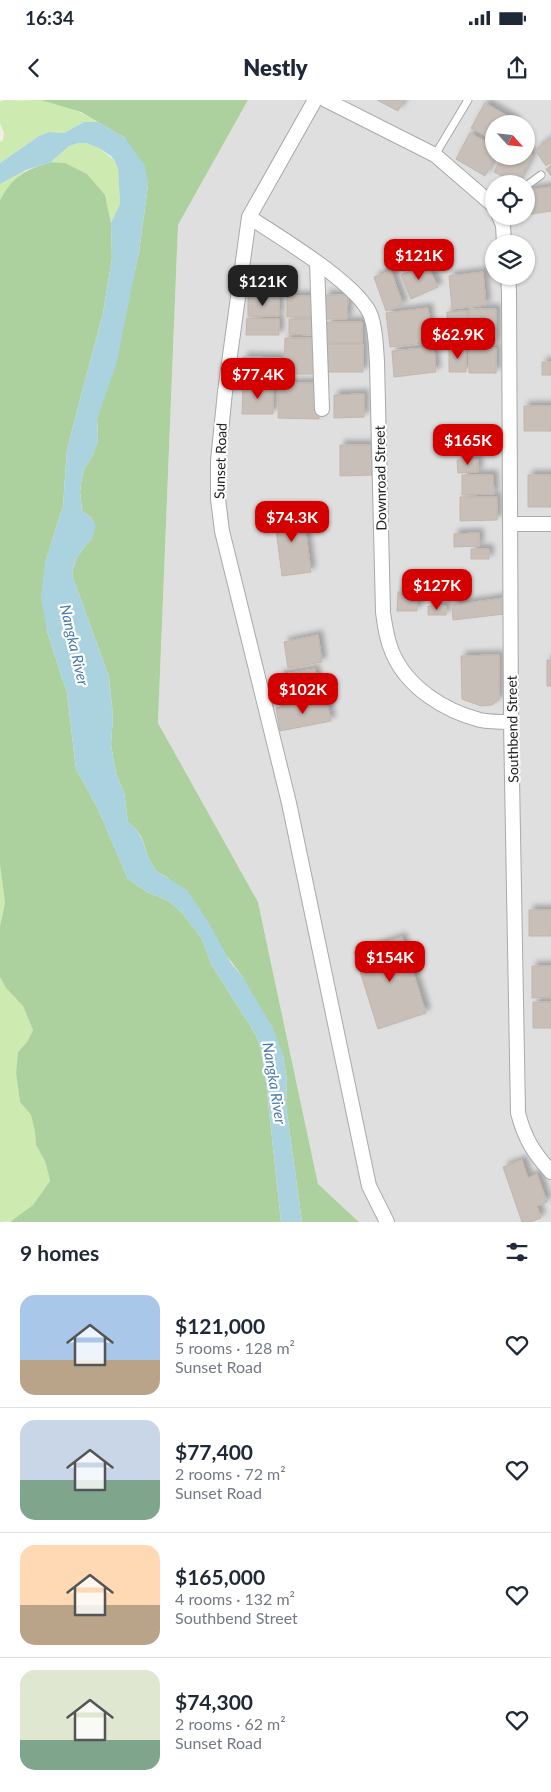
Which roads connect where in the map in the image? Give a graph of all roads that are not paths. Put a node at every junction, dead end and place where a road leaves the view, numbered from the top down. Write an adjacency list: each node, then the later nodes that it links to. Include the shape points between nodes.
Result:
1 (315, 100): 8 (street, Sunset Road)
2 (326, 100): 4 (street)
3 (468, 100): 4 (lane)
4 (435, 155): 7 (street)
5 (541, 175): 6 (lane)
6 (535, 179)
7 (485, 198)
8 (249, 217): 9 (street, Downroad Street); 16 (street, Sunset Road, via 218,461 222,531 289,803 369,1186)
9 (317, 262): 11 (street); 14 (street, Downroad Street, via 360,298 370,315 375,339 383,612 393,654 403,673 417,687 448,708 483,720)
10 (509, 285): 12 (street, Southbend Street)
11 (322, 409)
12 (511, 524): 13 (street); 14 (street, Southbend Street)
13 (551, 524)
14 (511, 722): 15 (street, Southbend Street, via 518,1113 530,1145)
15 (551, 1172)
16 (387, 1222)

